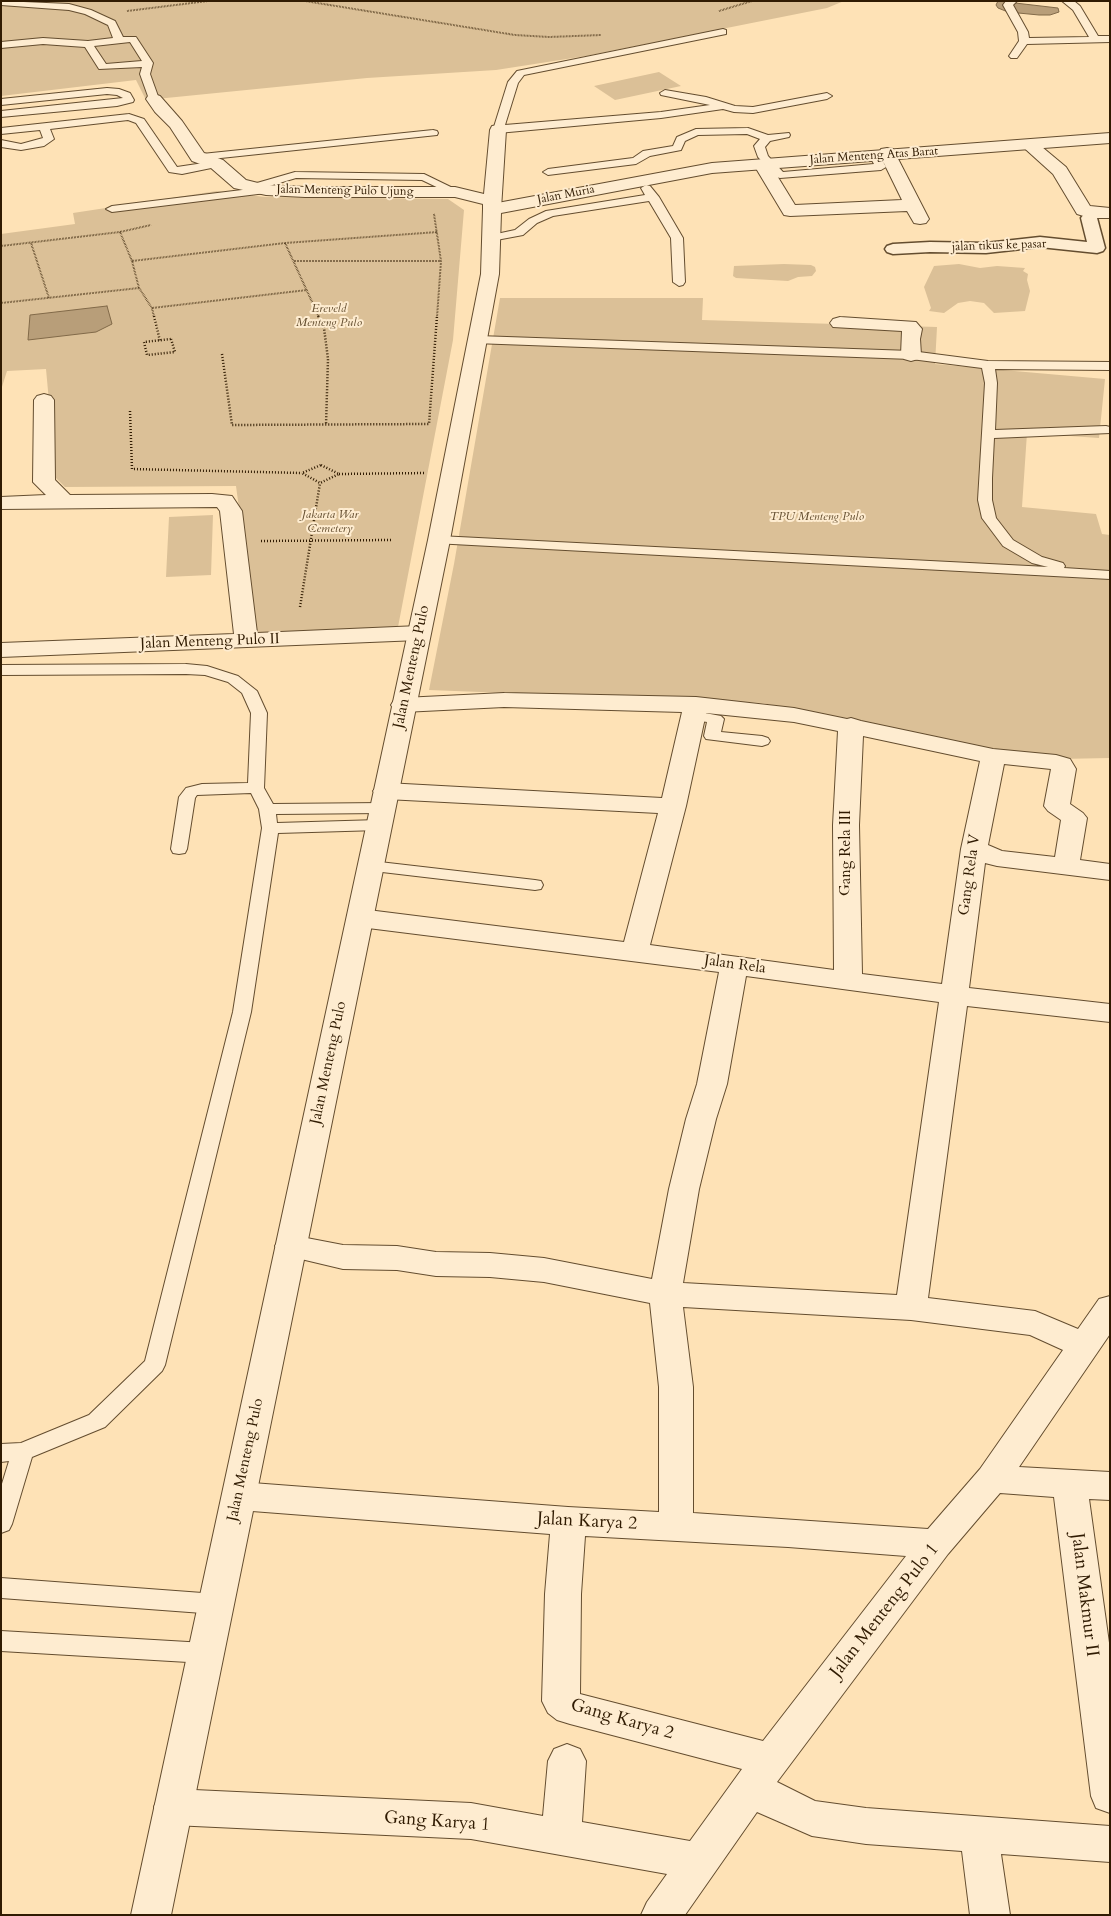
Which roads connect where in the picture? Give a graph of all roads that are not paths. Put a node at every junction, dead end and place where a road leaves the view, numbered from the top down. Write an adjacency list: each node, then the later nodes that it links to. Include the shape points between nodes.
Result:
1 (1012, 1): 8 (lane, via 1008,5 1023,32)
2 (1067, 1): 5 (lane, via 1077,8)
3 (1, 2): 7 (lane, via 69,7 94,14 112,23)
4 (723, 32): 24 (lane, via 521,72 513,82)
5 (1095, 39): 6 (lane); 8 (lane)
6 (1110, 39)
7 (119, 40): 9 (lane); 12 (lane, via 133,39)
8 (1024, 41): 11 (lane)
9 (88, 44): 10 (lane, via 43,41); 12 (lane, via 103,67)
10 (1, 45)
11 (1014, 56)
12 (148, 63): 15 (lane, via 146,74)
13 (666, 93): 18 (lane)
14 (827, 96): 18 (lane, via 753,110)
15 (154, 99): 32 (street, via 176,124)
16 (16, 100): 17 (lane); 19 (lane); 19 (lane, via 107,91 119,92 129,100)
17 (1, 102)
18 (720, 105): 24 (lane, via 661,115)
19 (22, 112): 20 (lane); 23 (lane)
20 (1, 114)
21 (44, 126): 23 (lane); 29 (lane, via 48,139 44,143 21,147); 33 (lane, via 129,117 140,122 173,170)
22 (3, 127): 23 (lane)
23 (30, 127)
24 (498, 132): 39 (street)
25 (433, 134): 32 (lane)
26 (785, 135): 27 (lane)
27 (767, 138): 34 (lane, via 759,146); 35 (lane, via 748,131 696,132 681,139 677,148 647,154 636,161)
28 (1110, 138): 30 (street, Jalan Menteng Atas Barat)
29 (1, 142)
30 (1030, 146): 31 (street, Jalan Menteng Atas Barat); 42 (street, via 1060,170 1083,210)
31 (880, 154): 34 (street, Jalan Menteng Atas Barat); 40 (street)
32 (198, 158): 33 (street, Jalan Menteng Pulo Ujung)
33 (217, 164): 37 (street, Jalan Menteng Pulo Ujung, via 240,184)
34 (766, 165): 36 (street, Jalan Menteng Atas Barat, via 712,168); 40 (street, via 790,210)
35 (548, 172)
36 (640, 180): 38 (lane); 39 (street, Jalan Muria)
37 (260, 188): 39 (street, Jalan Menteng Pulo Ujung, via 341,184 455,192); 41 (lane)
38 (653, 197): 44 (lane, via 550,213 518,233); 46 (lane, via 677,238)
39 (492, 205): 44 (street, Jalan Menteng Pulo)
40 (913, 205): 43 (street)
41 (112, 210)
42 (1101, 213): 45 (street, jalan tikus ke pasar, via 1089,218 1097,248 1040,242 986,248)
43 (922, 221)
44 (491, 238): 48 (street, Jalan Menteng Pulo, via 490,274)
45 (893, 249)
46 (679, 282)
47 (840, 323): 49 (street, via 909,326 912,329)
48 (478, 340): 49 (lane); 57 (street, Jalan Menteng Pulo)
49 (911, 355): 50 (lane)
50 (988, 365): 51 (lane); 54 (lane, via 991,383)
51 (1110, 366)
52 (44, 400): 55 (street, via 44,482)
53 (1106, 430): 54 (lane)
54 (989, 434): 58 (lane, via 985,500 989,518 1008,543 1036,560)
55 (65, 501): 56 (street); 61 (street, via 224,502 231,511)
56 (1, 503)
57 (439, 540): 58 (lane); 60 (street, Jalan Menteng Pulo)
58 (1085, 574): 59 (lane)
59 (1110, 575)
60 (419, 633): 61 (street, Jalan Menteng Pulo II); 64 (street, Jalan Menteng Pulo)
61 (246, 642): 62 (street, Jalan Menteng Pulo II)
62 (1, 650)
63 (1, 670): 69 (lane, via 186,669 233,679 249,691 259,713)
64 (404, 705): 65 (street, via 504,700); 71 (street, Jalan Menteng Pulo)
65 (695, 710): 66 (street, via 750,708); 67 (lane, via 716,719 712,736); 70 (street)
66 (851, 725): 68 (street); 83 (street, Gang Rela III, via 846,825)
67 (762, 741)
68 (993, 756): 74 (street, Gang Rela V); 77 (street, via 1061,764 1064,769 1057,806 1074,818)
69 (256, 788): 72 (lane); 75 (lane, via 192,791 187,798)
70 (673, 806): 71 (street); 81 (street)
71 (383, 808): 72 (lane); 73 (lane); 76 (street, Jalan Menteng Pulo)
72 (267, 809): 73 (lane)
73 (270, 828): 92 (lane, via 242,1012 155,1365 97,1421)
74 (974, 848): 77 (street, via 997,858); 84 (street, Gang Rela V)
75 (178, 849)
76 (371, 866): 79 (lane); 80 (street, Jalan Menteng Pulo)
77 (1066, 867): 78 (street)
78 (1110, 872)
79 (536, 886)
80 (360, 918): 81 (street, Jalan Rela); 86 (street, Jalan Menteng Pulo)
81 (635, 952): 82 (street, Jalan Rela)
82 (734, 966): 83 (street, Jalan Rela); 87 (street, via 712,1084 684,1189)
83 (848, 980): 84 (street, Jalan Rela)
84 (953, 995): 85 (street, Jalan Rela); 88 (street, Gang Rela V)
85 (1110, 1013)
86 (291, 1246): 87 (street, via 343,1257 544,1270); 96 (street, Jalan Menteng Pulo)
87 (665, 1294): 88 (street); 99 (street, via 676,1387)
88 (911, 1308): 90 (street, via 1034,1322)
89 (1110, 1308): 90 (street, Jalan Menteng Pulo 1)
90 (1083, 1345): 93 (street, Jalan Menteng Pulo 1)
91 (1, 1452): 92 (lane)
92 (23, 1452): 98 (lane)
93 (992, 1479): 94 (street); 100 (street, Jalan Menteng Pulo 1)
94 (1070, 1483): 95 (street); 107 (street, Jalan Makmur II)
95 (1110, 1486)
96 (239, 1496): 97 (street, Jalan Karya 2); 102 (street, Jalan Menteng Pulo)
97 (568, 1521): 99 (street, Jalan Karya 2); 106 (street, Gang Karya 2, via 561,1701 570,1708)
98 (1, 1524)
99 (676, 1527): 100 (street, Jalan Karya 2)
100 (936, 1544): 106 (street, Jalan Menteng Pulo 1)
101 (1, 1588): 102 (lane)
102 (216, 1604): 104 (street, Jalan Menteng Pulo)
103 (1, 1641): 104 (lane)
104 (205, 1654): 108 (street, Jalan Menteng Pulo)
105 (567, 1761): 110 (street)
106 (762, 1773): 109 (street, via 773,1801 812,1818 866,1826); 112 (street, Jalan Menteng Pulo 1)
107 (1110, 1796)
108 (173, 1808): 110 (street, Gang Karya 1, via 471,1821); 113 (street, Jalan Menteng Pulo)
109 (978, 1834): 111 (street); 115 (street)
110 (561, 1838): 112 (street, Gang Karya 1)
111 (1110, 1844)
112 (699, 1861): 114 (street, Jalan Menteng Pulo 1)
113 (151, 1915)
114 (661, 1915)
115 (990, 1915)

